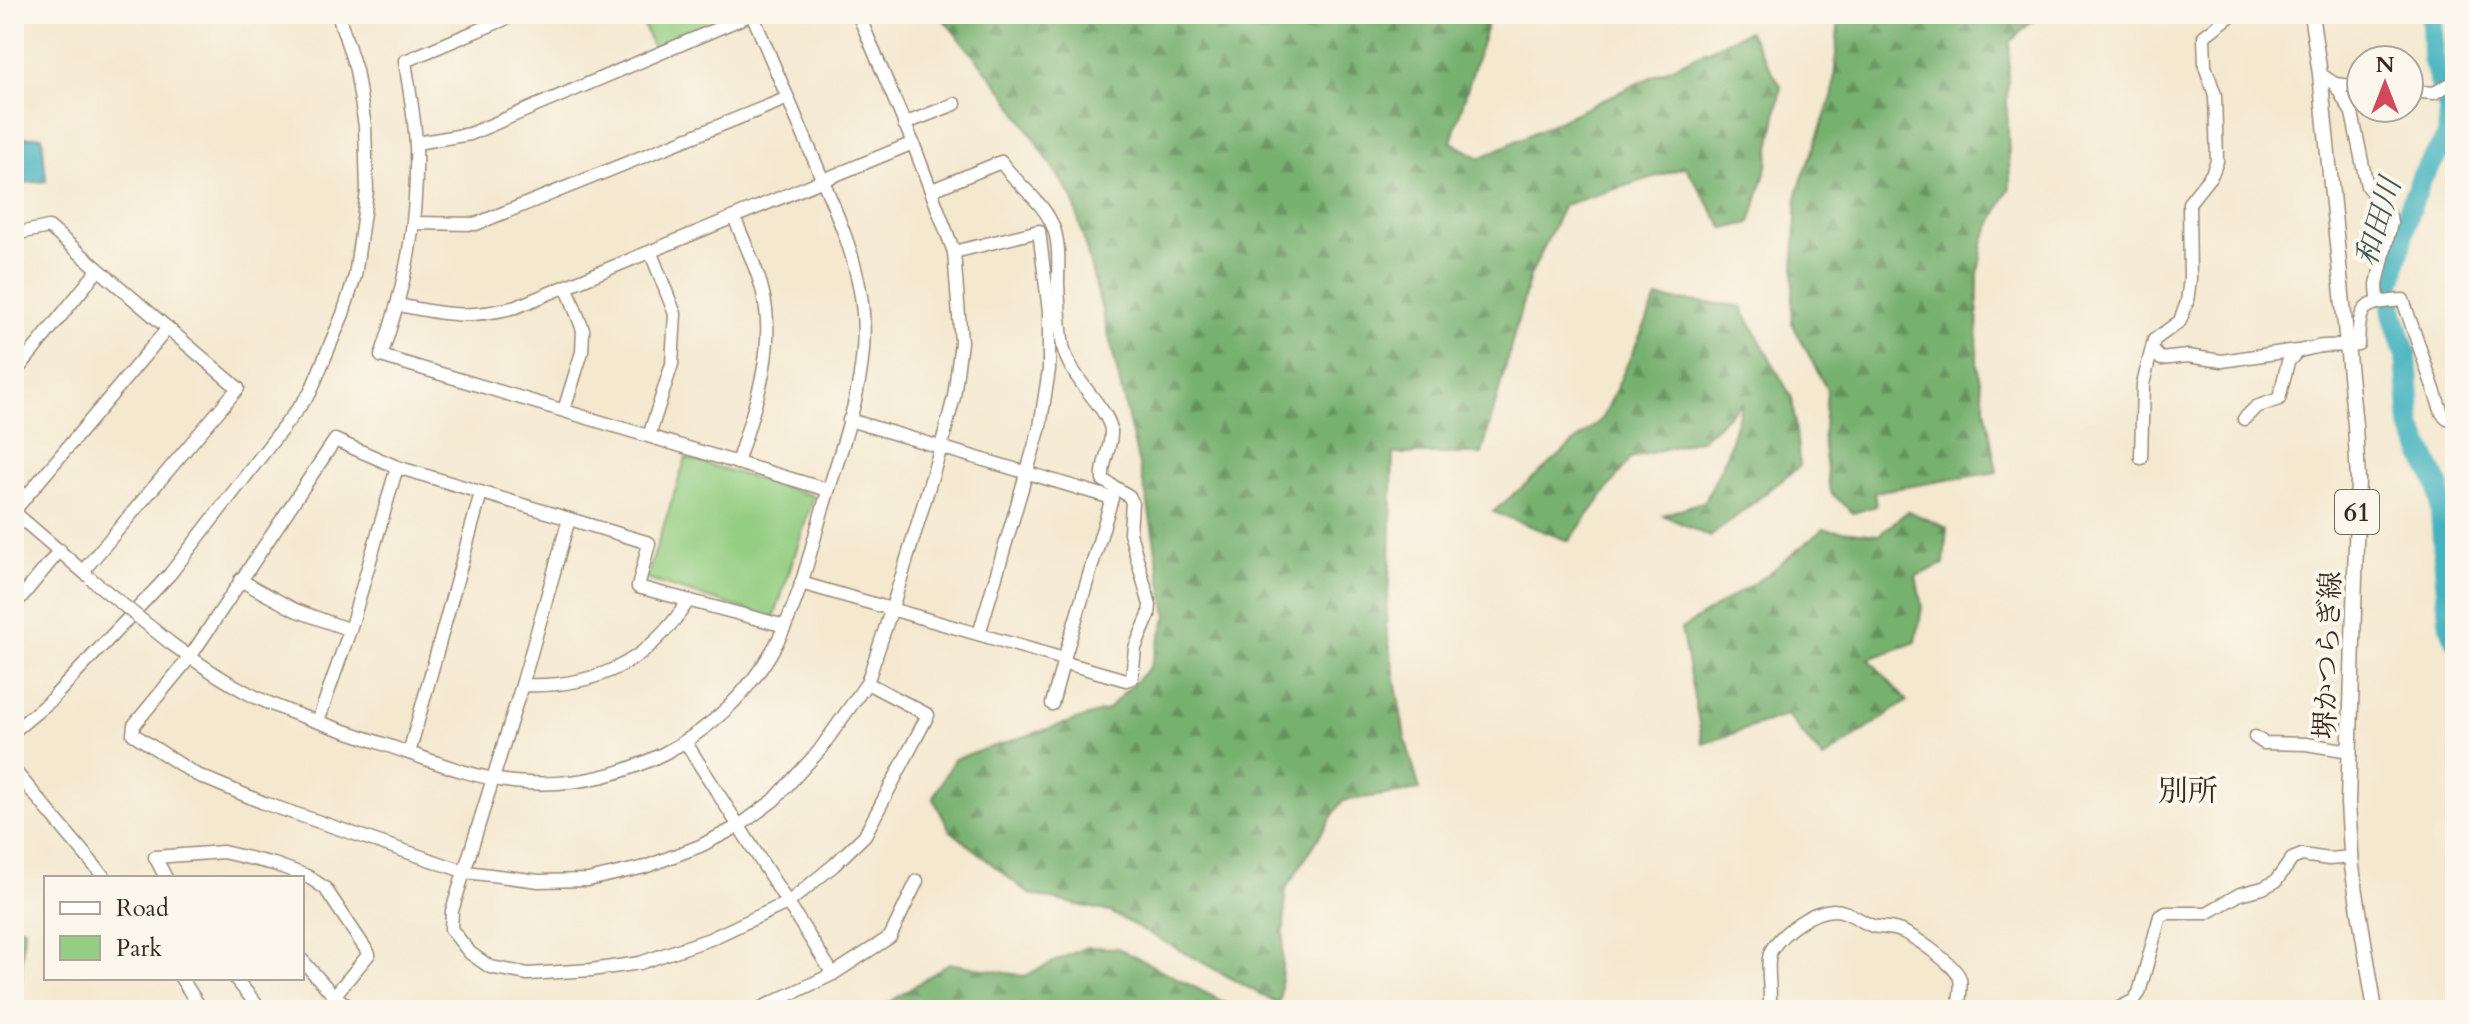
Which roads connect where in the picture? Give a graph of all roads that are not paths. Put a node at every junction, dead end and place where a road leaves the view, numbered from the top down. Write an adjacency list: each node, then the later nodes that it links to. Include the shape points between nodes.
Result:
1 (338, 14): 63 (street, via 363,112 367,191 355,276 310,393 170,574 49,702)
2 (517, 14): 15 (street, via 405,61)
3 (752, 14): 12 (street); 15 (street, via 470,134)
4 (858, 14): 14 (street)
5 (2233, 14): 30 (street, via 2204,36 2205,66 2215,95 2217,161 2189,203 2190,279 2184,313 2154,340)
6 (2311, 14): 7 (main road, 堺かつらぎ線 / 61)
7 (2320, 74): 9 (street); 29 (main road, 堺かつらぎ線 / 61)
8 (2454, 82): 11 (street)
9 (2335, 84): 10 (street); 26 (street, via 2352,113 2367,186 2390,216)
10 (2345, 85)
11 (2425, 92)
12 (788, 98): 17 (street); 20 (street, via 476,224)
13 (955, 104): 14 (street)
14 (904, 124): 16 (street)
15 (416, 143): 20 (street)
16 (913, 143): 17 (street); 18 (street)
17 (823, 180): 19 (street); 36 (street, via 861,293 861,364)
18 (932, 190): 22 (street); 58 (street, via 1001,162 1048,216 1056,241 1067,361 1111,431 1103,480 1132,502 1130,533 1150,605 1135,648 1132,678)
19 (734, 217): 23 (street); 40 (street, via 759,277 766,314 766,355)
20 (414, 223): 27 (street)
21 (14, 234): 24 (street, via 49,227)
22 (954, 252): 38 (street, via 961,342); 42 (street, via 1039,231 1049,311 1049,370)
23 (651, 253): 25 (street); 37 (street, via 675,314 672,364)
24 (98, 270): 28 (street); 32 (street)
25 (567, 288): 27 (street, via 485,315 449,316); 33 (street, via 583,330 582,352)
26 (2378, 302): 29 (street, via 2359,315 2358,344); 34 (street, via 2403,300 2442,413)
27 (399, 305): 33 (street, via 381,356)
28 (168, 328): 45 (street); 48 (street, via 238,388)
29 (2348, 346): 31 (street); 66 (main road, 堺かつらぎ線 / 61, via 2358,480)
30 (2152, 350): 31 (street, via 2161,359 2222,361); 39 (street, via 2143,384)
31 (2297, 352): 35 (street, via 2288,362 2279,399 2256,407)
32 (14, 374)
33 (564, 410): 37 (street)
34 (2455, 418)
35 (2244, 419)
36 (849, 420): 38 (street); 43 (street)
37 (649, 436): 40 (street)
38 (941, 447): 42 (street); 53 (street)
39 (2141, 458)
40 (737, 463): 43 (street)
41 (397, 467): 44 (street); 49 (street, via 335,440); 55 (street)
42 (1026, 471): 56 (street); 58 (street, via 1112,498)
43 (828, 490): 50 (street)
44 (481, 493): 46 (street); 67 (street)
45 (14, 511): 47 (street)
46 (569, 519): 51 (street, via 649,543 638,587); 60 (street)
47 (60, 550): 48 (street); 52 (street)
48 (87, 575): 57 (street, bridge)
49 (240, 580): 55 (street, via 295,610); 57 (street)
50 (801, 583): 53 (street); 54 (street)
51 (688, 601): 54 (street); 60 (street, via 671,627 624,664 578,682)
52 (14, 606)
53 (892, 608): 56 (street); 59 (street)
54 (785, 626): 65 (street, via 738,698)
55 (350, 630): 62 (street)
56 (979, 634): 58 (street)
57 (190, 657): 62 (street, via 240,689); 72 (street, via 134,725 133,734 195,774 264,803)
58 (1064, 659): 61 (street)
59 (867, 683): 70 (street, via 796,777); 76 (street, via 928,715 865,835)
60 (522, 685): 69 (street)
61 (1052, 704)
62 (318, 721): 67 (street)
63 (14, 731)
64 (2255, 737): 66 (street, via 2264,743)
65 (686, 743): 69 (street, via 635,767 590,780 545,784); 70 (street)
66 (2350, 751): 71 (main road, 堺かつらぎ線 / 61)
67 (409, 753): 69 (street)
68 (14, 770): 73 (street)
69 (491, 778): 72 (street)
70 (739, 826): 72 (street, via 645,867 588,880 539,881); 76 (street)
71 (2352, 857): 88 (street, via 2302,855 2292,859 2276,881 2207,913 2160,916 2139,993); 89 (main road, 堺かつらぎ線 / 61)
72 (466, 872): 76 (street, via 451,929 490,967 528,974 655,960)
73 (103, 876)
74 (165, 876): 81 (street, via 155,857 223,852 274,864 325,888 369,954)
75 (917, 881): 78 (street, via 890,937)
76 (789, 902): 78 (street)
77 (304, 962): 81 (street)
78 (833, 974): 85 (street)
79 (182, 980): 82 (street)
80 (237, 980): 83 (street)
81 (334, 996): 84 (street)
82 (202, 1010)
83 (261, 1010)
84 (354, 1010)
85 (757, 1010)
86 (1769, 1010): 87 (street, via 1770,951 1803,920 1835,910 1904,933 1956,970 1961,981)
87 (1958, 1010)
88 (2115, 1010)
89 (2375, 1010)

